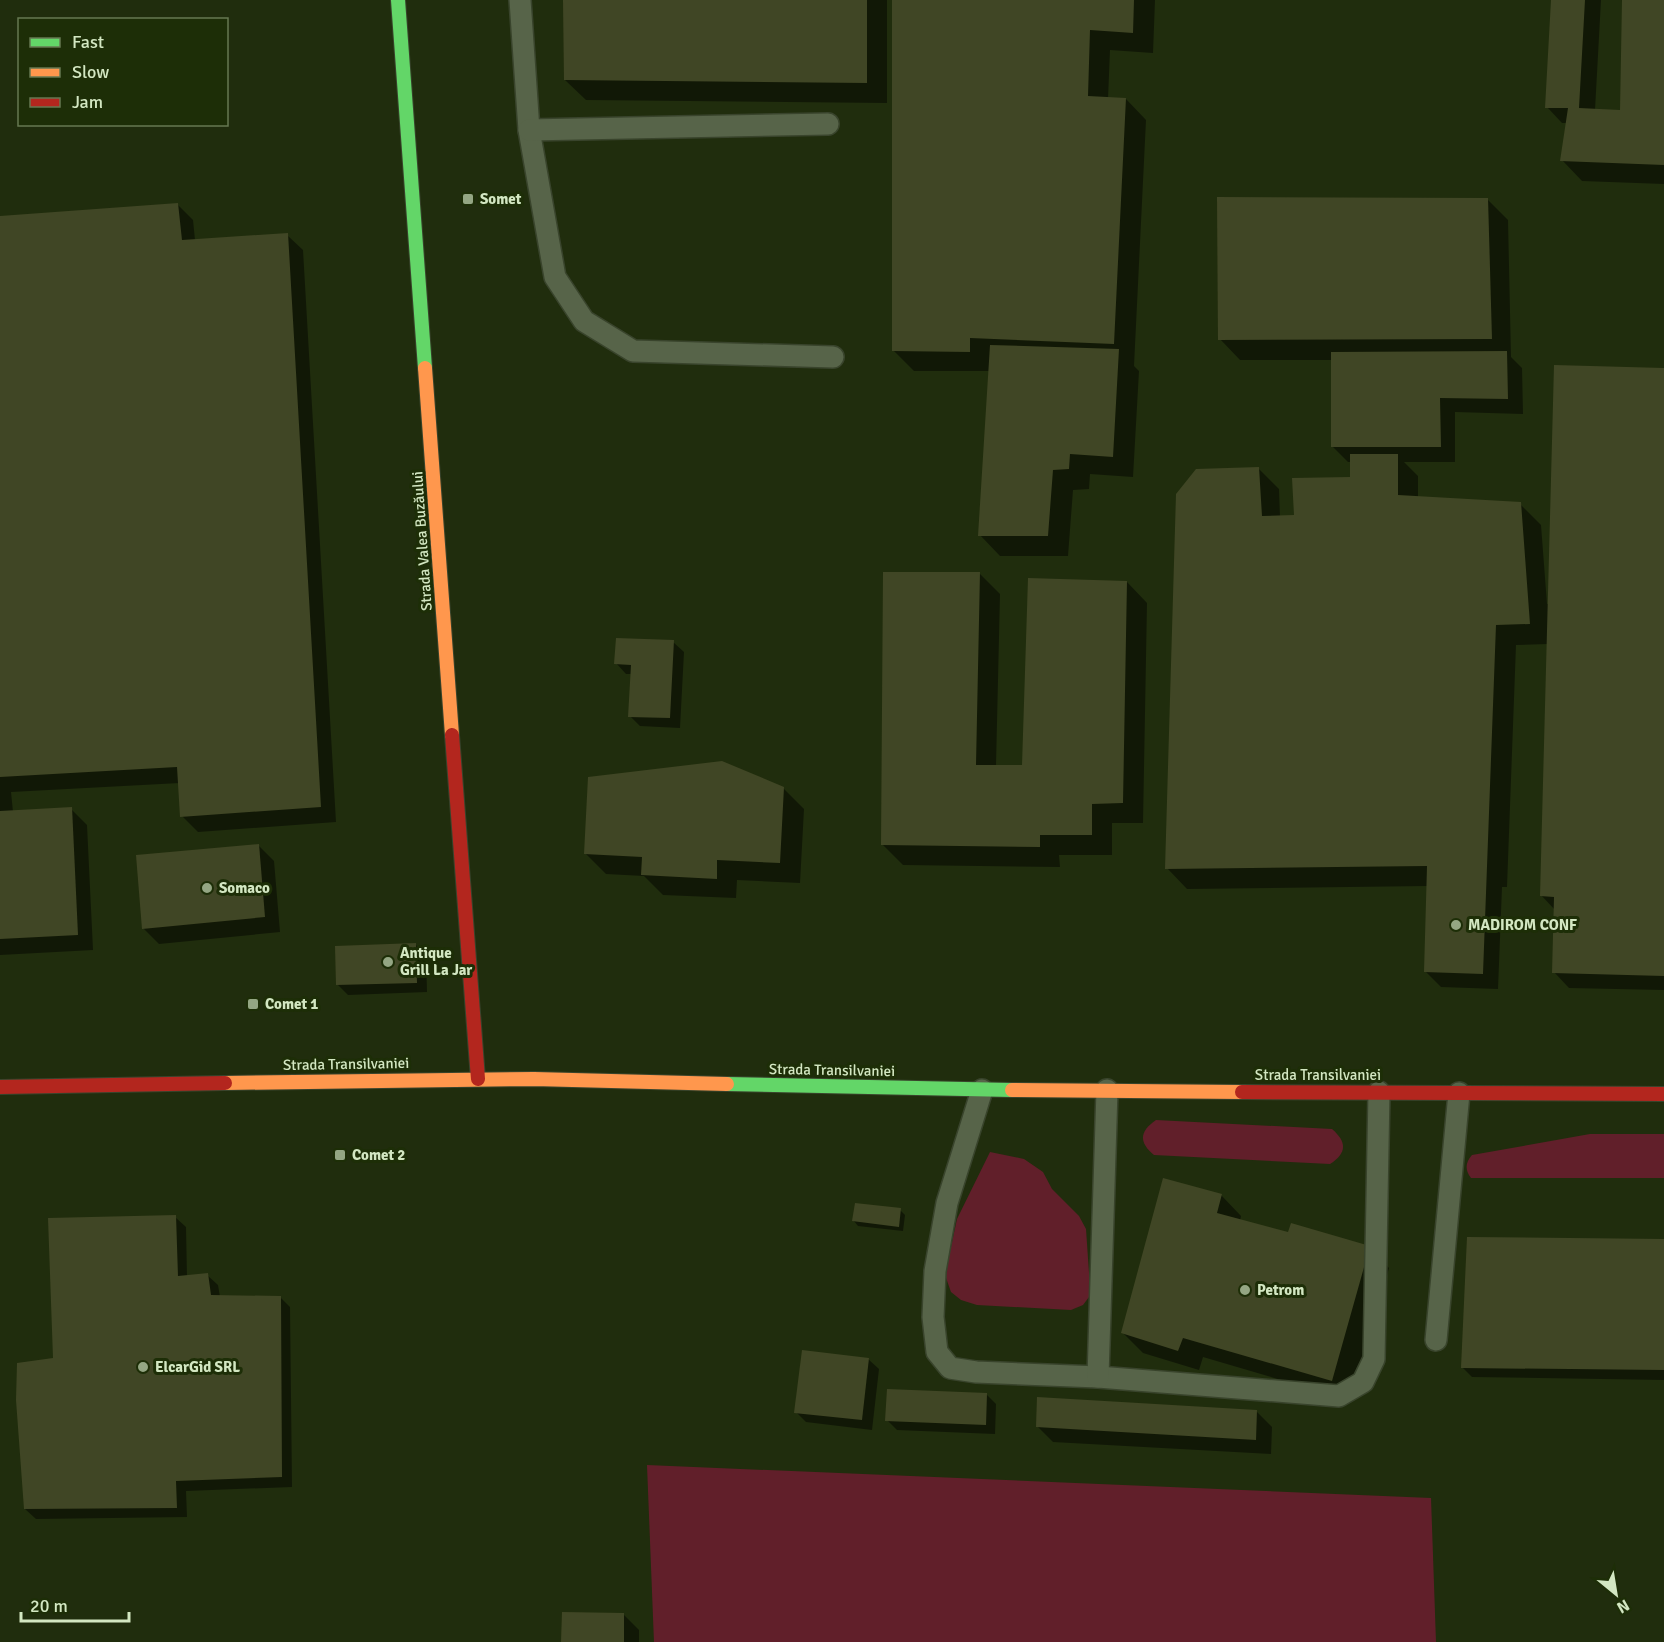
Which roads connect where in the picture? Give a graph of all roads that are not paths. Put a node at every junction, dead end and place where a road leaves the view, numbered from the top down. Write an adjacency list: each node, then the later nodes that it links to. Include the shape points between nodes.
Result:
1 (398, 0): 6 (main road, Strada Valea Buzăului)
2 (520, 0): 4 (lane)
3 (828, 124): 4 (lane)
4 (529, 130): 5 (lane, via 555,277 584,321 633,351)
5 (833, 357)
6 (478, 1080): 7 (main road, Strada Transilvaniei); 8 (main road, Strada Transilvaniei)
7 (0, 1087)
8 (982, 1090): 9 (main road, Strada Transilvaniei); 14 (lane, via 947,1203 935,1271 933,1317 937,1352 950,1368)
9 (1107, 1090): 10 (main road, Strada Transilvaniei); 14 (lane)
10 (1379, 1092): 11 (main road, Strada Transilvaniei); 14 (lane, via 1374,1359 1363,1382 1339,1396)
11 (1459, 1093): 12 (main road, Strada Transilvaniei); 13 (lane)
12 (1664, 1094)
13 (1436, 1340)
14 (1098, 1377)

